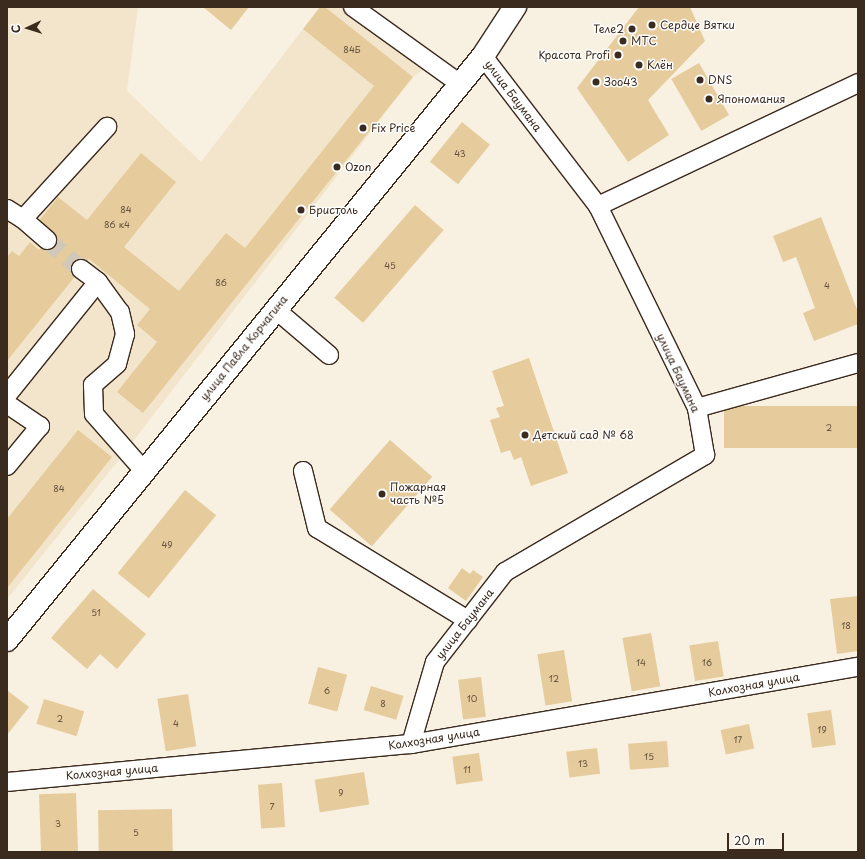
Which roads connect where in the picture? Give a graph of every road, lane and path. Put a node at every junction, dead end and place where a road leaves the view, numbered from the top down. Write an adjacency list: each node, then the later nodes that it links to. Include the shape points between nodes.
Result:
1 (353, 7): 5 (street)
2 (508, 11): 3 (main road, улица Павла Корчагина)
3 (483, 56): 5 (main road, улица Павла Корчагина); 7 (street, улица Баумана)
4 (858, 83): 7 (street)
5 (460, 84): 13 (main road, улица Павла Корчагина)
6 (106, 127): 9 (street)
7 (598, 206): 18 (street, улица Баумана)
8 (7, 209): 9 (street)
9 (23, 219): 10 (street)
10 (47, 240)
11 (81, 269): 12 (street)
12 (98, 282): 16 (street); 20 (street, via 120,312 124,334 117,364 93,384 94,414)
13 (275, 310): 14 (street); 20 (main road, улица Павла Корчагина)
14 (329, 355)
15 (858, 363): 18 (street)
16 (7, 395)
17 (7, 404): 19 (street, via 40,426)
18 (697, 408): 22 (street, улица Баумана, via 705,455 505,572)
19 (7, 466)
20 (144, 471): 23 (main road, улица Павла Корчагина)
21 (303, 471): 22 (street, via 317,528)
22 (468, 620): 25 (street, улица Баумана, via 436,662)
23 (7, 640)
24 (858, 667): 25 (street, Колхозная улица)
25 (411, 744): 26 (street, Колхозная улица)
26 (7, 782)

